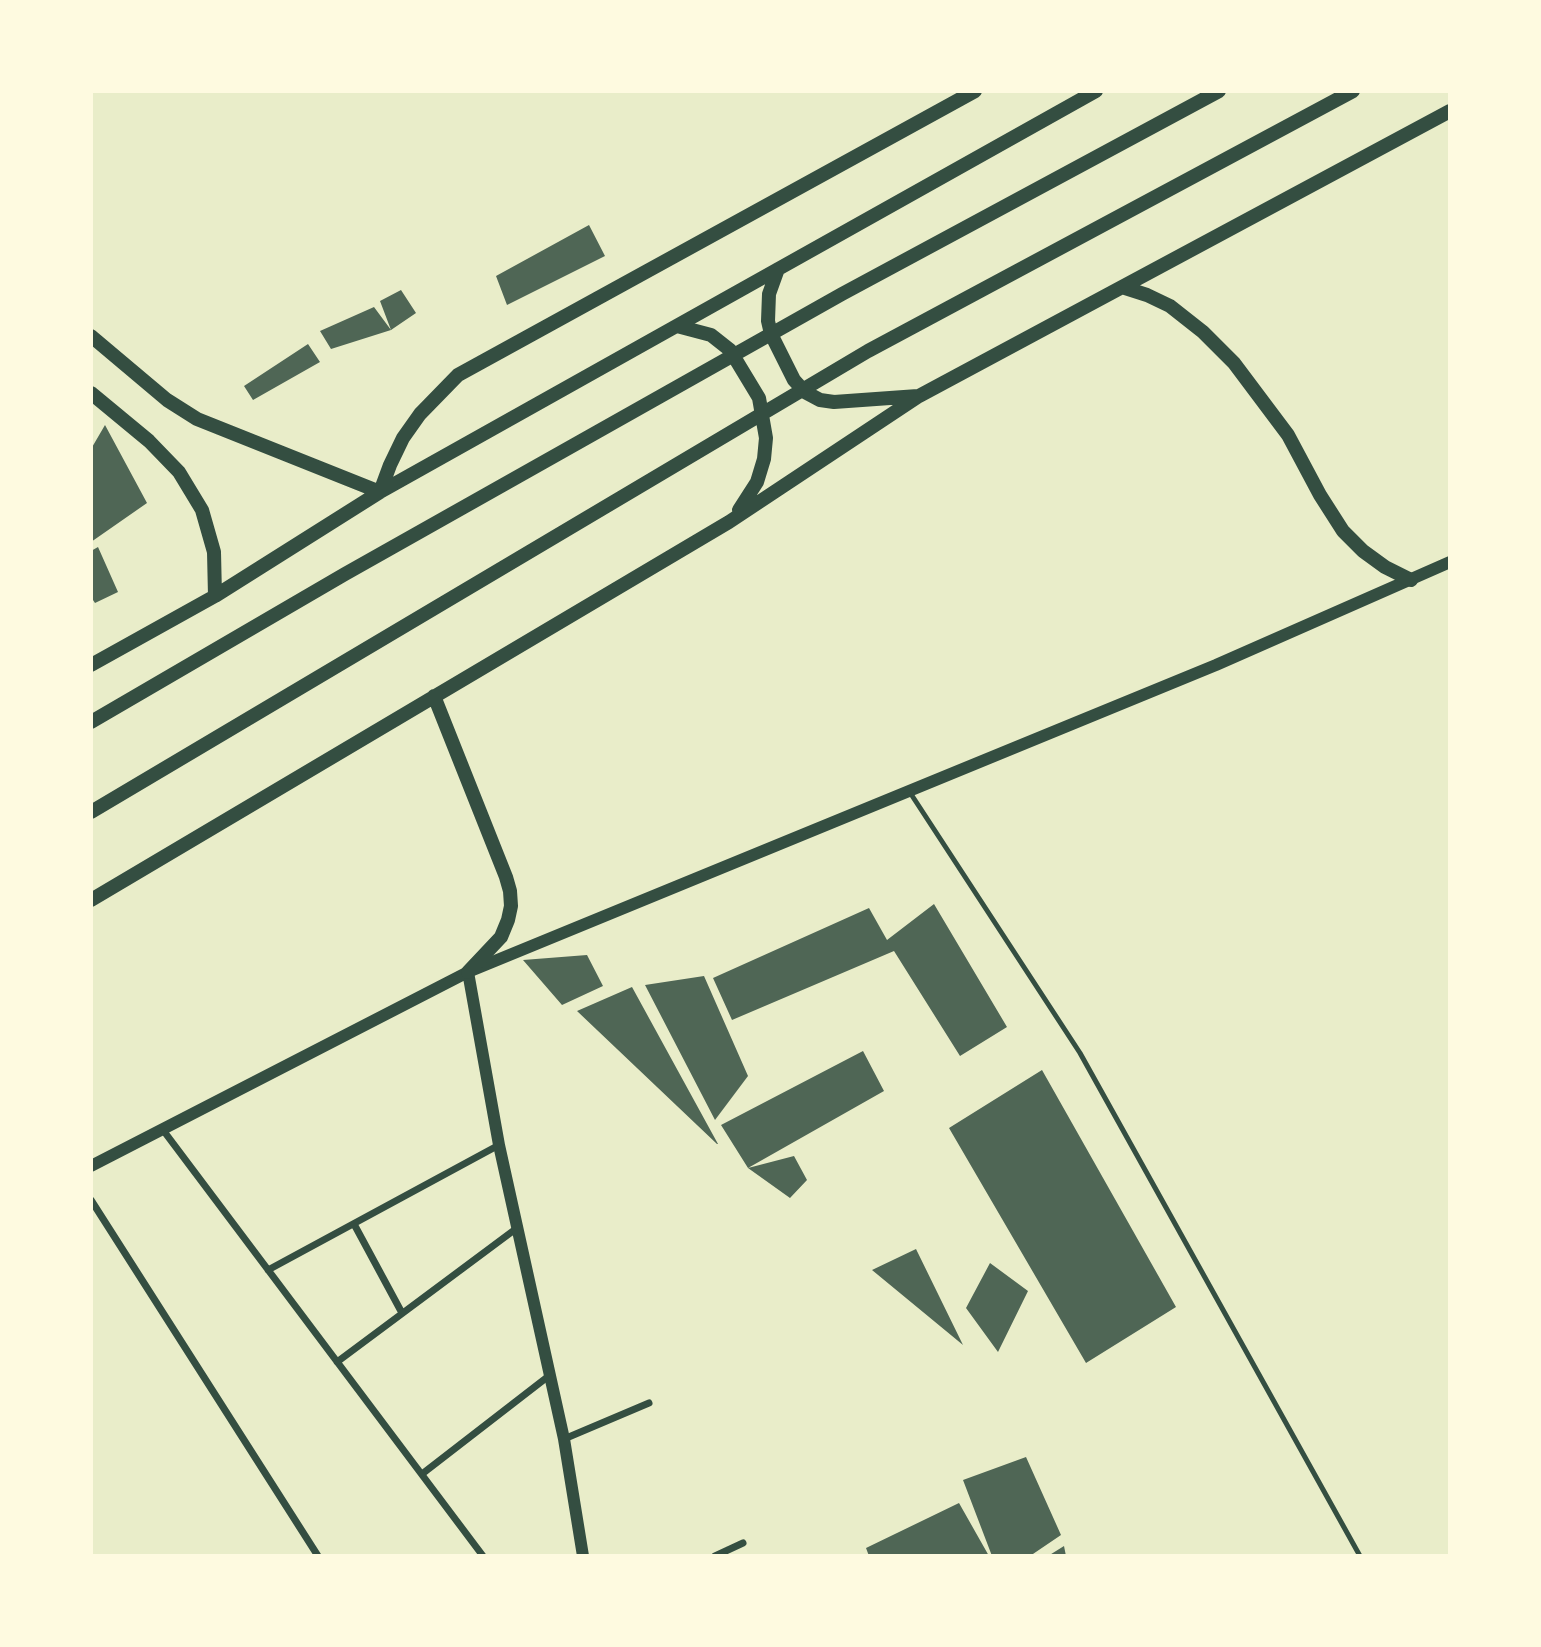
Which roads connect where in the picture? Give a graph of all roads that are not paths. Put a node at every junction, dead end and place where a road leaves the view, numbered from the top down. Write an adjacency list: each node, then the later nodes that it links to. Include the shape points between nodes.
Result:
1 (975, 91): 12 (main road, via 458,375 409,430)
2 (1097, 91): 6 (main road)
3 (1219, 91): 19 (main road, via 842,294)
4 (1353, 91): 21 (main road, via 868,351)
5 (1450, 111): 7 (main road)
6 (779, 269): 8 (main road); 11 (main road, via 767,308 771,334 805,392 834,402)
7 (1122, 287): 11 (main road); 15 (main road, via 1170,306 1203,332 1241,372 1288,435 1343,531 1385,567)
8 (677, 326): 12 (main road); 13 (main road, via 711,335 730,350 759,398 766,438 764,459 745,504)
9 (91, 336): 12 (main road, via 167,400 197,419)
10 (91, 393): 16 (main road, via 179,472 202,510 214,552)
11 (919, 396): 13 (main road)
12 (380, 492): 16 (main road)
13 (729, 522): 18 (main road)
14 (1450, 562): 15 (street)
15 (1411, 580): 20 (street)
16 (215, 596): 17 (main road)
17 (91, 665)
18 (435, 696): 22 (main road); 23 (main road, via 510,891 511,906 501,937)
19 (91, 722)
20 (909, 791): 23 (street); 42 (lane, via 1080,1053)
21 (91, 812)
22 (91, 900)
23 (468, 972): 24 (street); 25 (street)
24 (163, 1130): 26 (street); 30 (street)
25 (499, 1145): 28 (street); 29 (street)
26 (91, 1166)
27 (91, 1200): 38 (street)
28 (354, 1224): 30 (street); 31 (street)
29 (517, 1228): 31 (street); 33 (street)
30 (268, 1270): 32 (street)
31 (402, 1313): 32 (street)
32 (337, 1362): 36 (street)
33 (550, 1375): 35 (street); 36 (street)
34 (649, 1403): 35 (street)
35 (564, 1439): 40 (street)
36 (422, 1474): 39 (street)
37 (743, 1543): 41 (street)
38 (318, 1556)
39 (483, 1556)
40 (583, 1556)
41 (715, 1556)
42 (1360, 1556)

